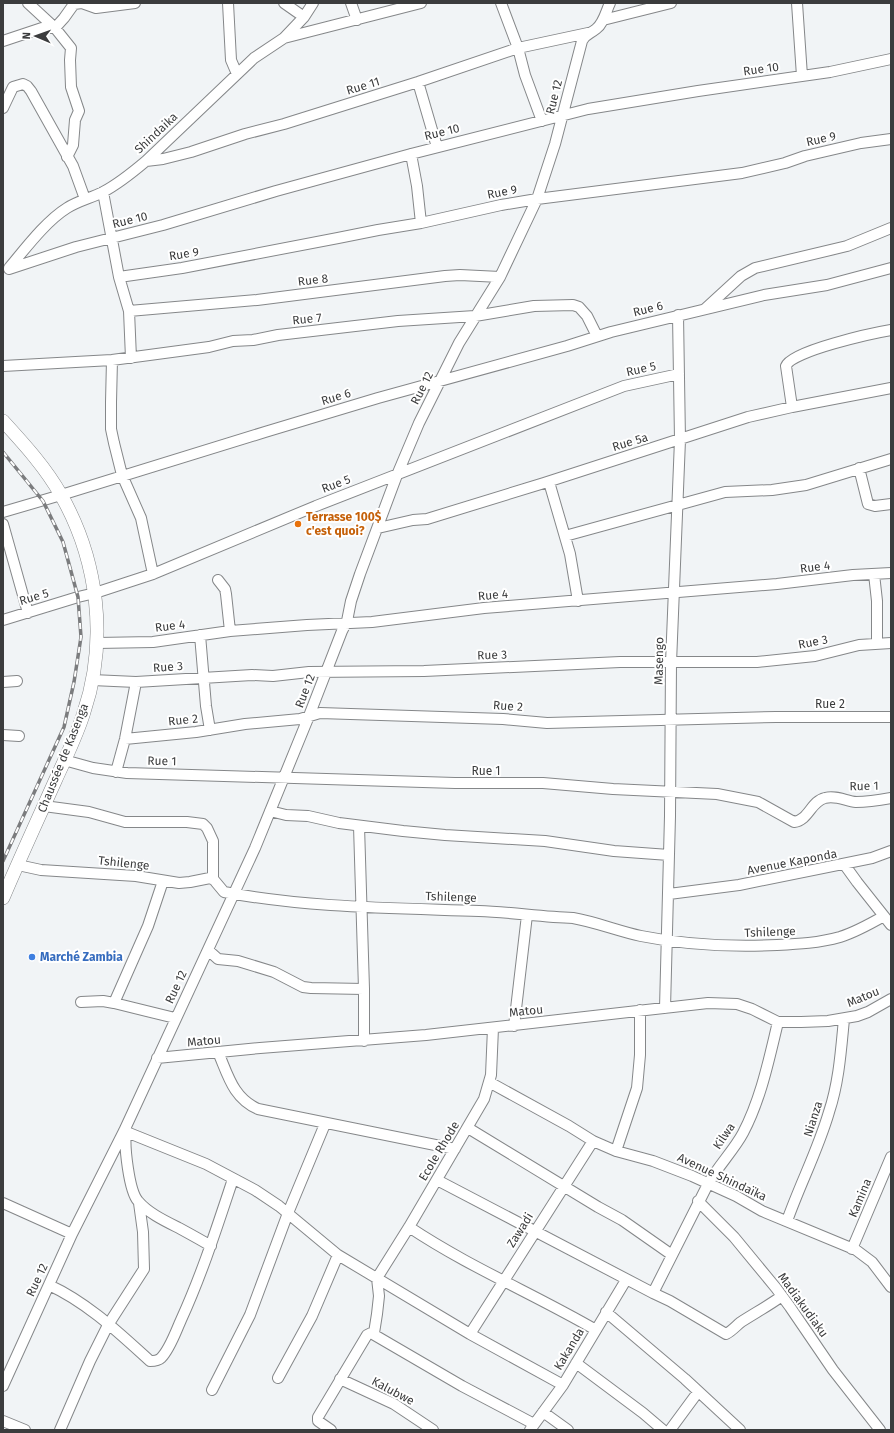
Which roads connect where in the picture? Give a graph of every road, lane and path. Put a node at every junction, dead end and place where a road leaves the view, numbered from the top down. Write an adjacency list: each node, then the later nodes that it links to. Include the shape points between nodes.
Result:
1 (28, 3): 15 (street)
2 (135, 3): 15 (street, via 96,8 82,3 74,4)
3 (228, 3): 21 (street, via 231,60)
4 (284, 3): 12 (street)
5 (314, 3): 12 (street, Shindaika)
6 (351, 3): 13 (street)
7 (421, 3): 13 (street)
8 (501, 3): 19 (street)
9 (610, 3): 14 (street, Rue 12)
10 (671, 3): 14 (street)
11 (797, 3): 22 (street)
12 (304, 17): 17 (street, Shindaika)
13 (357, 20): 17 (street)
14 (603, 20): 16 (street, Rue 12, via 595,30)
15 (55, 28): 18 (street, via 42,28); 30 (street, via 71,48 71,86 79,111 75,120 73,145)
16 (588, 33): 19 (street, Rue 11); 25 (street, Rue 12, via 582,41)
17 (284, 38): 21 (street, Shindaika, via 259,54)
18 (3, 41)
19 (518, 48): 23 (street, Rue 11); 26 (street)
20 (891, 59): 22 (street, Rue 10)
21 (236, 74): 31 (street, Shindaika)
22 (802, 76): 25 (street, Rue 10, via 610,105)
23 (418, 82): 28 (street); 31 (street, Rue 11, via 191,152)
24 (3, 108): 30 (street, via 13,87 23,84 27,86)
25 (563, 116): 26 (street, Rue 10); 33 (street, Rue 12)
26 (542, 121): 28 (street, Rue 10)
27 (891, 139): 33 (street, Rue 9, via 856,144 742,173)
28 (437, 147): 29 (street, Rue 10)
29 (411, 154): 35 (street); 37 (street, Rue 10)
30 (68, 157): 34 (street)
31 (146, 161): 32 (street, Shindaika)
32 (103, 192): 34 (street, Shindaika); 37 (street)
33 (537, 198): 35 (street, Rue 9); 40 (street, Rue 12)
34 (86, 199): 39 (street, Shindaika, via 61,213)
35 (421, 223): 41 (street, Rue 9, via 182,268)
36 (891, 228): 42 (street, via 847,246 755,268 741,276)
37 (111, 238): 39 (street, Rue 10); 41 (street)
38 (891, 268): 42 (street, Rue 6, via 827,285 764,295)
39 (9, 269)
40 (500, 276): 43 (street, Rue 8, via 445,276 257,300); 45 (street, Rue 12)
41 (118, 277): 43 (street)
42 (705, 309): 44 (street, Rue 6)
43 (129, 311): 48 (street)
44 (678, 315): 47 (street, Rue 6); 51 (street, Masengo)
45 (475, 316): 47 (street, Rue 7, via 534,306 573,305 579,307 587,316); 48 (street, Rue 7, via 380,322); 52 (street, Rue 12)
46 (891, 330): 54 (street, via 846,339 788,362 786,366)
47 (597, 336): 52 (street, Rue 6)
48 (131, 358): 49 (street, Rue 7)
49 (112, 360): 50 (street, Rue 7); 59 (street, via 111,429)
50 (3, 366)
51 (679, 374): 56 (street, Masengo); 60 (street, Rue 5, via 624,386)
52 (439, 382): 59 (street, Rue 6); 60 (street, Rue 12)
53 (891, 388): 54 (street, Rue 5a)
54 (792, 407): 56 (street, Rue 5a, via 748,417)
55 (3, 421): 62 (main road, Chaussée de Kasenga, via 38,461)
56 (680, 440): 61 (street, Rue 5a); 64 (street, Masengo)
57 (891, 459): 58 (street)
58 (859, 468): 63 (street, via 868,504); 64 (street, via 806,485 772,490 725,492)
59 (122, 475): 62 (street, Rue 6); 70 (street, via 141,518)
60 (397, 475): 67 (street, Rue 12); 70 (street, Rue 5)
61 (549, 482): 67 (street, Rue 5a, via 427,519); 68 (street)
62 (61, 495): 65 (street, Rue 6); 74 (main road, Chaussée de Kasenga, via 84,548)
63 (891, 504)
64 (678, 506): 68 (street); 73 (street, Masengo)
65 (3, 512)
66 (3, 524): 76 (street)
67 (378, 528): 78 (street, Rue 12, via 354,593)
68 (565, 536): 75 (street)
69 (891, 573): 71 (street, Rue 4)
70 (153, 574): 74 (street, Rue 5)
71 (874, 574): 73 (street, Rue 4); 83 (street)
72 (218, 580): 79 (street, via 225,589)
73 (674, 592): 75 (street, Rue 4); 84 (street, Masengo)
74 (95, 594): 76 (street, Rue 5); 82 (main road, Chaussée de Kasenga)
75 (578, 601): 78 (street, Rue 4, via 484,608 372,622)
76 (28, 613): 77 (street, Rue 5)
77 (3, 620)
78 (347, 622): 79 (street, Rue 4); 85 (street, Rue 12)
79 (230, 630): 80 (street, Rue 4)
80 (200, 635): 82 (street, Rue 4, via 153,642); 86 (street)
81 (891, 643): 83 (street, Rue 3)
82 (97, 644): 87 (main road, Chaussée de Kasenga)
83 (877, 644): 84 (street, Rue 3, via 769,662)
84 (671, 663): 85 (street, Rue 3, via 620,662 424,671); 93 (street, Masengo)
85 (326, 671): 86 (street, Rue 3); 91 (street, Rue 12)
86 (204, 678): 90 (street, Rue 3); 94 (street)
87 (92, 680): 90 (street, Rue 3); 98 (main road, Chaussée de Kasenga, via 85,711)
88 (17, 681): 89 (street)
89 (3, 682)
90 (136, 682): 97 (street)
91 (309, 716): 93 (street, Rue 2, via 320,713 427,716 547,723); 94 (street, Rue 2); 100 (street, Rue 12)
92 (891, 717): 93 (street, Rue 2)
93 (671, 719): 101 (street, Masengo)
94 (210, 730): 97 (street, Rue 2)
95 (3, 735): 96 (street)
96 (19, 736)
97 (125, 739): 99 (street)
98 (64, 760): 99 (street, Rue 1); 103 (main road, Chaussée de Kasenga)
99 (116, 772): 100 (street, Rue 1)
100 (284, 777): 101 (street, Rue 1, via 455,784 543,783); 104 (street, Rue 12)
101 (671, 792): 102 (street, Rue 1, via 717,794 750,799 794,822 804,818 817,802 825,798 835,797 855,802); 107 (street, Masengo)
102 (891, 798)
103 (44, 806): 109 (main road, Chaussée de Kasenga); 110 (street, via 89,812 125,822 203,824 213,841)
104 (270, 811): 105 (street); 112 (street, Rue 12)
105 (359, 826): 107 (street, via 445,835 545,841 614,851); 115 (street)
106 (891, 851): 108 (street)
107 (670, 855): 113 (street, Masengo)
108 (844, 864): 113 (street, Avenue Kaponda, via 740,885); 117 (street, Avenue Kaponda)
109 (18, 865): 111 (street, Tshilenge, via 41,870 136,876); 114 (main road, Chaussée de Kasenga)
110 (213, 879): 111 (street, Tshilenge, via 185,883); 112 (street, Tshilenge, via 224,892)
111 (163, 881): 123 (street, via 148,926)
112 (234, 894): 115 (street, Tshilenge); 120 (street, Rue 12)
113 (669, 894): 119 (street, Masengo)
114 (3, 898)
115 (361, 907): 116 (street, Tshilenge); 121 (street)
116 (527, 915): 119 (street, Tshilenge, via 585,920 618,931); 130 (street)
117 (884, 916): 118 (street, Avenue Kaponda); 119 (street, Tshilenge, via 851,933 811,943 730,946)
118 (891, 925)
119 (666, 940): 125 (street, Masengo)
120 (208, 950): 121 (street, via 218,959 238,961 274,972 303,987); 127 (street, Rue 12)
121 (364, 989): 132 (street)
122 (80, 1002): 123 (street)
123 (114, 1003): 127 (street)
124 (890, 1003): 128 (street, Matou)
125 (665, 1008): 126 (street, Matou); 129 (street, Matou, via 708,1003 737,1004)
126 (640, 1010): 130 (street, Matou); 141 (street, via 637,1088)
127 (176, 1018): 134 (street, Rue 12)
128 (844, 1019): 129 (street, Matou); 151 (street, Nianza, via 838,1070 829,1112 815,1154)
129 (778, 1022): 145 (street, Kilwa, via 748,1122)
130 (514, 1026): 131 (street, Matou)
131 (493, 1028): 132 (street, Matou); 135 (street, Ecole Rhode)
132 (364, 1040): 133 (street, Matou)
133 (218, 1052): 134 (street, Matou); 136 (street, via 237,1094 249,1105)
134 (157, 1058): 138 (street, Rue 12)
135 (489, 1082): 137 (street, Ecole Rhode, via 484,1099); 139 (street, Avenue Shindaïka)
136 (325, 1124): 140 (street); 150 (street)
137 (468, 1128): 140 (street, Ecole Rhode); 146 (street)
138 (125, 1132): 143 (street, via 206,1164); 149 (street, via 129,1175); 154 (street, Rue 12)
139 (592, 1141): 141 (street, Avenue Shindaïka); 146 (street, Zawadi)
140 (455, 1149): 144 (street, Ecole Rhode)
141 (616, 1151): 145 (street, Avenue Shindaïka, via 675,1169)
142 (891, 1157): 156 (street, Kamina)
143 (233, 1179): 150 (street, via 269,1198); 155 (street)
144 (436, 1180): 152 (street, Ecole Rhode); 153 (street)
145 (708, 1184): 147 (street, Kilwa); 151 (street, Avenue Shindaïka)
146 (564, 1185): 153 (street, Zawadi); 158 (street, via 622,1220)
147 (698, 1201): 158 (street, Kilwa); 165 (street, Madiakudiaku, via 734,1237)
148 (3, 1203): 154 (street)
149 (139, 1203): 155 (street, via 160,1218); 167 (street, via 144,1269)
150 (288, 1214): 157 (street); 176 (street, via 250,1315)
151 (787, 1221): 156 (street, Avenue Shindaïka)
152 (409, 1227): 159 (street, Ecole Rhode); 162 (street)
153 (534, 1232): 160 (street); 162 (street, Zawadi)
154 (72, 1234): 163 (street, Rue 12)
155 (211, 1246): 167 (street, via 194,1292 160,1359 150,1361)
156 (852, 1249): 161 (street, Avenue Shindaïka, via 867,1257)
157 (338, 1255): 159 (street); 172 (street, via 312,1316)
158 (672, 1255): 164 (street, Kilwa)
159 (377, 1278): 169 (street, via 379,1296); 170 (street)
160 (626, 1280): 164 (street); 166 (street, Kakanda)
161 (889, 1281)
162 (503, 1282): 168 (street); 170 (street, Zawadi)
163 (49, 1285): 167 (street, via 76,1299); 175 (street, Rue 12)
164 (653, 1293): 165 (street, via 726,1334)
165 (782, 1296): 189 (street, Madiakudiaku, via 833,1370)
166 (606, 1312): 168 (street, Kakanda); 177 (street)
167 (108, 1325): 182 (street)
168 (596, 1330): 171 (street, Kakanda)
169 (374, 1333): 173 (street, via 367,1335); 180 (street)
170 (470, 1334): 174 (street)
171 (576, 1363): 174 (street, Kakanda); 186 (street)
172 (278, 1378)
173 (340, 1379): 183 (street, via 318,1416 318,1421); 184 (street, Kalubwe, via 394,1404)
174 (563, 1385): 178 (street, Kakanda)
175 (3, 1386)
176 (212, 1390)
177 (698, 1392): 187 (street); 188 (street)
178 (543, 1412): 180 (street, Kakanda); 185 (street)
179 (3, 1421): 181 (street)
180 (532, 1427)
181 (25, 1430)
182 (60, 1430)
183 (331, 1430)
184 (433, 1430)
185 (568, 1430)
186 (663, 1430)
187 (670, 1430)
188 (740, 1430)
189 (880, 1430)

